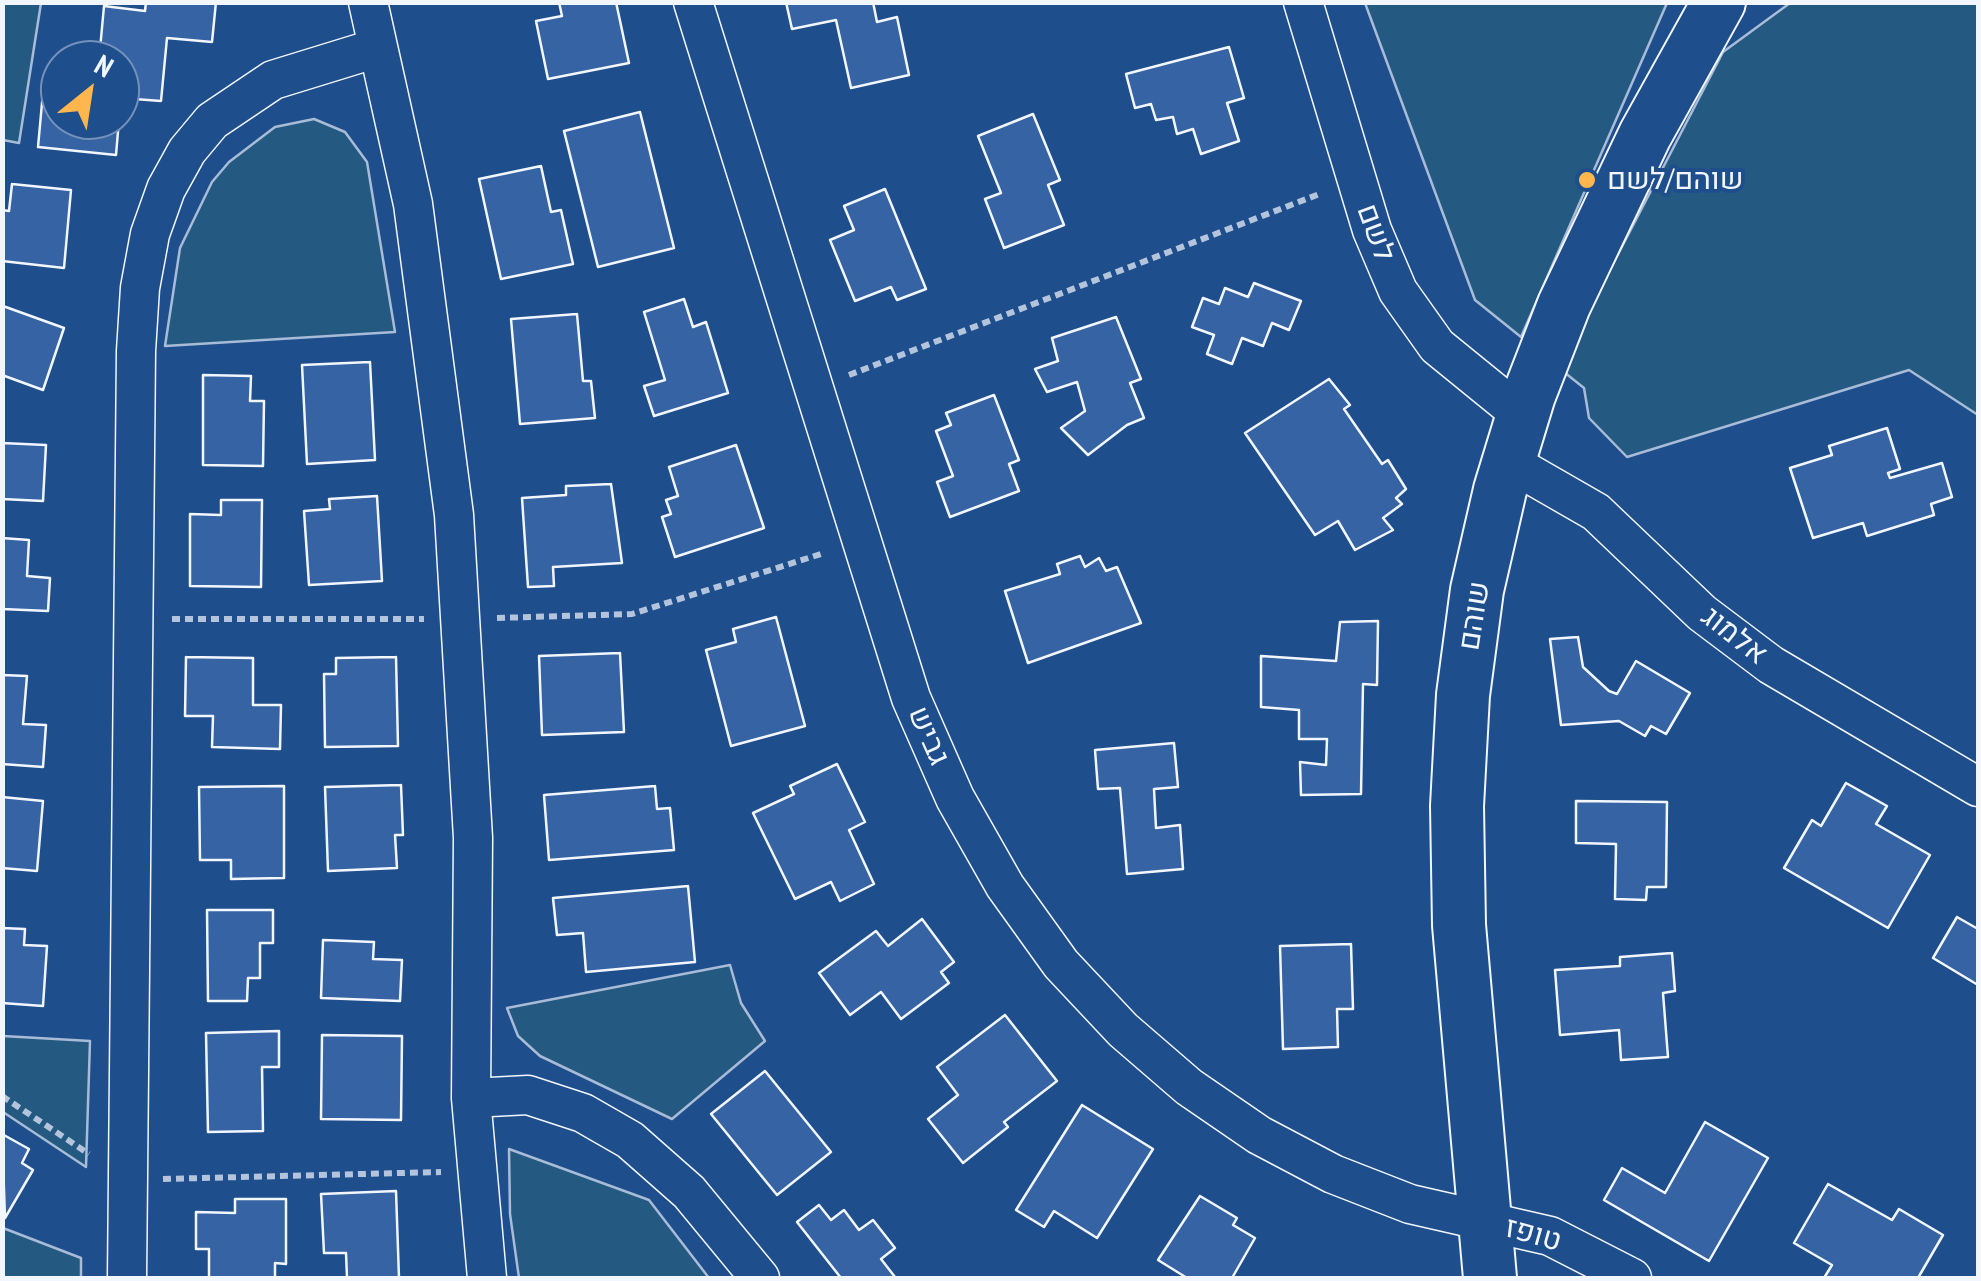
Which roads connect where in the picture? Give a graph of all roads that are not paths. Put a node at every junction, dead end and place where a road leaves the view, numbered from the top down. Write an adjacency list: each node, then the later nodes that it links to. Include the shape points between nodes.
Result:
1 (368, 2): 5 (street)
2 (693, 2): 9 (street, גביש, via 911,698 1005,886 1061,964 1189,1087 1333,1174 1410,1204)
3 (1303, 2): 6 (street, לשם, via 1379,251 1409,310)
4 (1719, 2): 6 (street, שוהם, via 1603,218)
5 (376, 48): 8 (street, via 416,224 454,514 473,820); 10 (street, via 273,80 212,121 166,188 150,234 136,351)
6 (1516, 439): 7 (street, אלמוג, via 1702,613 1771,665); 9 (street, שוהם, via 1477,590 1456,806 1459,925)
7 (1978, 786)
8 (471, 1098): 11 (street); 12 (street, via 528,1095 582,1113 630,1140 690,1192)
9 (1486, 1221): 13 (street, שוהם); 14 (street, טופז, via 1550,1236)
10 (127, 1278)
11 (487, 1278)
12 (760, 1278)
13 (1490, 1278)
14 (1632, 1278)

